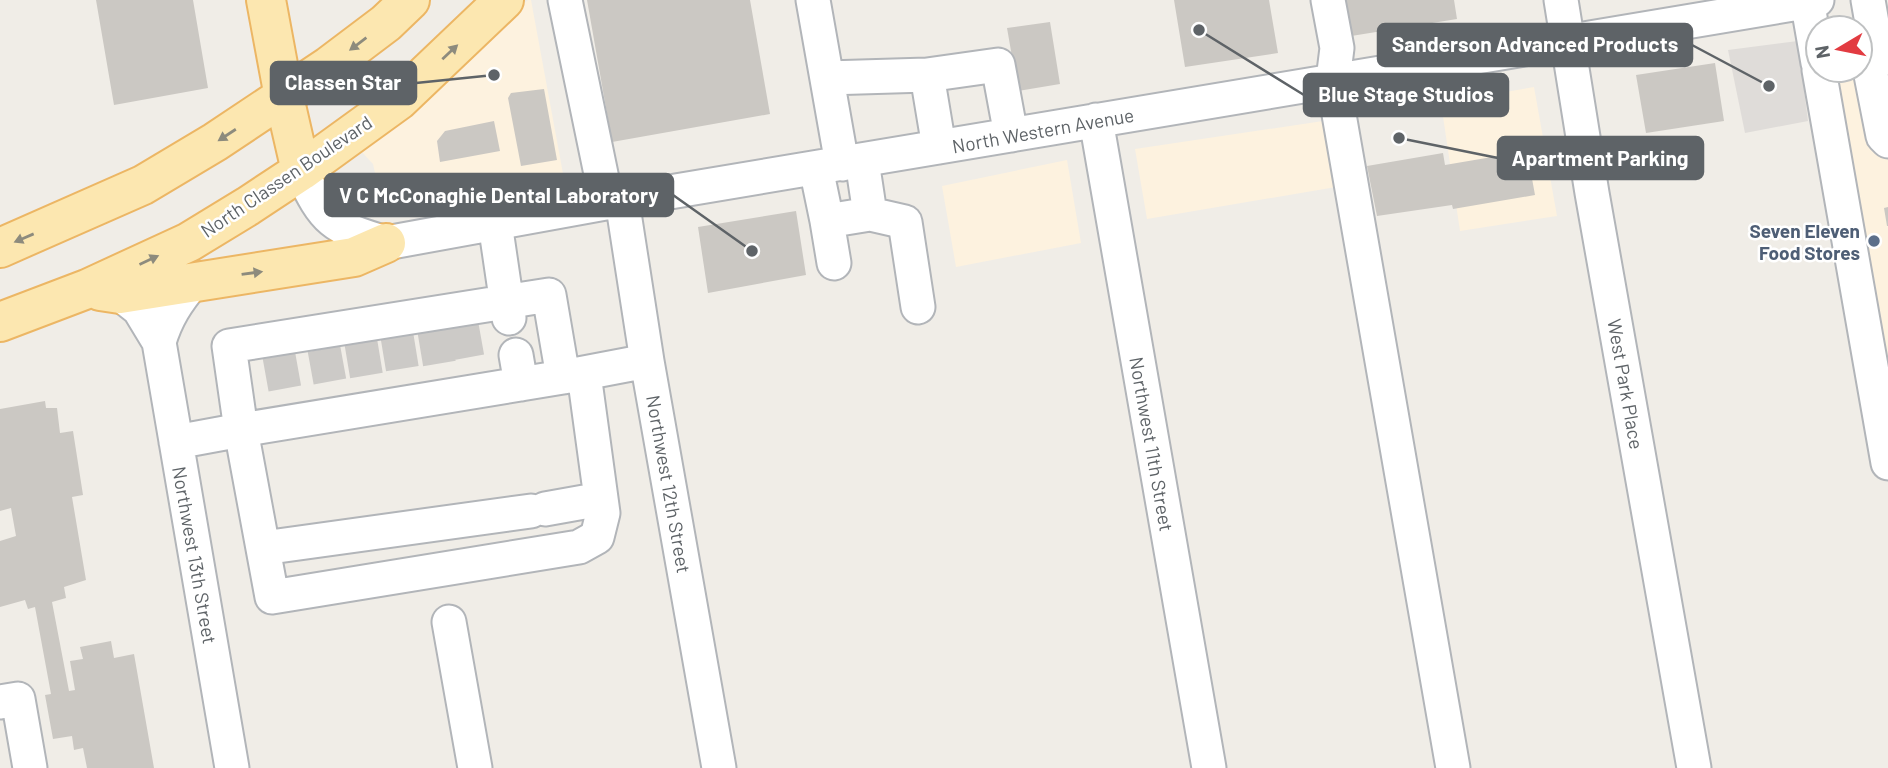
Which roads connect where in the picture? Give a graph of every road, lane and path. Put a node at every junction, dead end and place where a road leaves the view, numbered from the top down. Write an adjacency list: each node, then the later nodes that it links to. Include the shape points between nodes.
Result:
1 (266, 0): 16 (main road)
2 (503, 0): 22 (main road, North Classen Boulevard, one-way to 2, via 399,100)
3 (565, 0): 23 (street, Northwest 12th Street)
4 (813, 0): 13 (street)
5 (1328, 0): 14 (street, via 1337,48)
6 (1561, 0): 10 (street, West Park Place)
7 (1868, 0): 11 (street)
8 (408, 1): 16 (main road, one-way to 16, via 386,23)
9 (1810, 1): 10 (street, North Western Avenue)
10 (1568, 41): 14 (street, North Western Avenue); 51 (street, West Park Place)
11 (1880, 74): 19 (street, via 1883,136)
12 (927, 75): 13 (street); 18 (street, via 998,65); 20 (street)
13 (827, 78): 21 (street)
14 (1333, 80): 17 (street, North Western Avenue); 50 (street)
15 (1821, 84): 40 (street)
16 (284, 97): 22 (main road); 28 (main road, one-way to 28, via 142,185)
17 (1096, 120): 18 (street, North Western Avenue); 49 (street, Northwest 11th Street)
18 (1011, 135): 20 (street, North Western Avenue)
19 (1888, 141)
20 (939, 148): 21 (street, North Western Avenue)
21 (840, 164): 23 (street, North Western Avenue); 24 (street); 25 (street)
22 (301, 171): 27 (street, North Western Avenue, via 318,206 332,220); 31 (main road, North Classen Boulevard, one-way to 22)
23 (615, 202): 26 (street, North Western Avenue); 36 (street, Northwest 12th Street)
24 (870, 214): 25 (street); 32 (street, via 905,222)
25 (827, 221): 29 (street)
26 (495, 223): 27 (street, North Western Avenue); 33 (street)
27 (386, 243): 30 (main road, one-way to 27, via 354,257)
28 (0, 248)
29 (834, 263)
30 (193, 282): 31 (main road); 35 (street, via 165,321)
31 (104, 291): 34 (main road, North Classen Boulevard); 35 (street, Northwest 13th Street, via 139,309)
32 (918, 307)
33 (508, 310): 37 (street, via 549,295); 38 (street, via 278,347 229,346)
34 (0, 321)
35 (159, 342): 39 (street, Northwest 13th Street)
36 (647, 361): 37 (street); 48 (street, Northwest 12th Street)
37 (573, 376): 38 (street, via 518,370 288,409); 41 (street)
38 (241, 430): 39 (street); 42 (street)
39 (176, 442): 46 (street, Northwest 13th Street)
40 (1888, 463)
41 (601, 499): 42 (street); 42 (street, via 597,537 579,547 272,597)
42 (263, 548)
43 (449, 622): 47 (street)
44 (0, 702): 45 (street, via 18,699)
45 (30, 768)
46 (232, 768)
47 (475, 768)
48 (719, 768)
49 (1209, 768)
50 (1453, 768)
51 (1694, 768)

